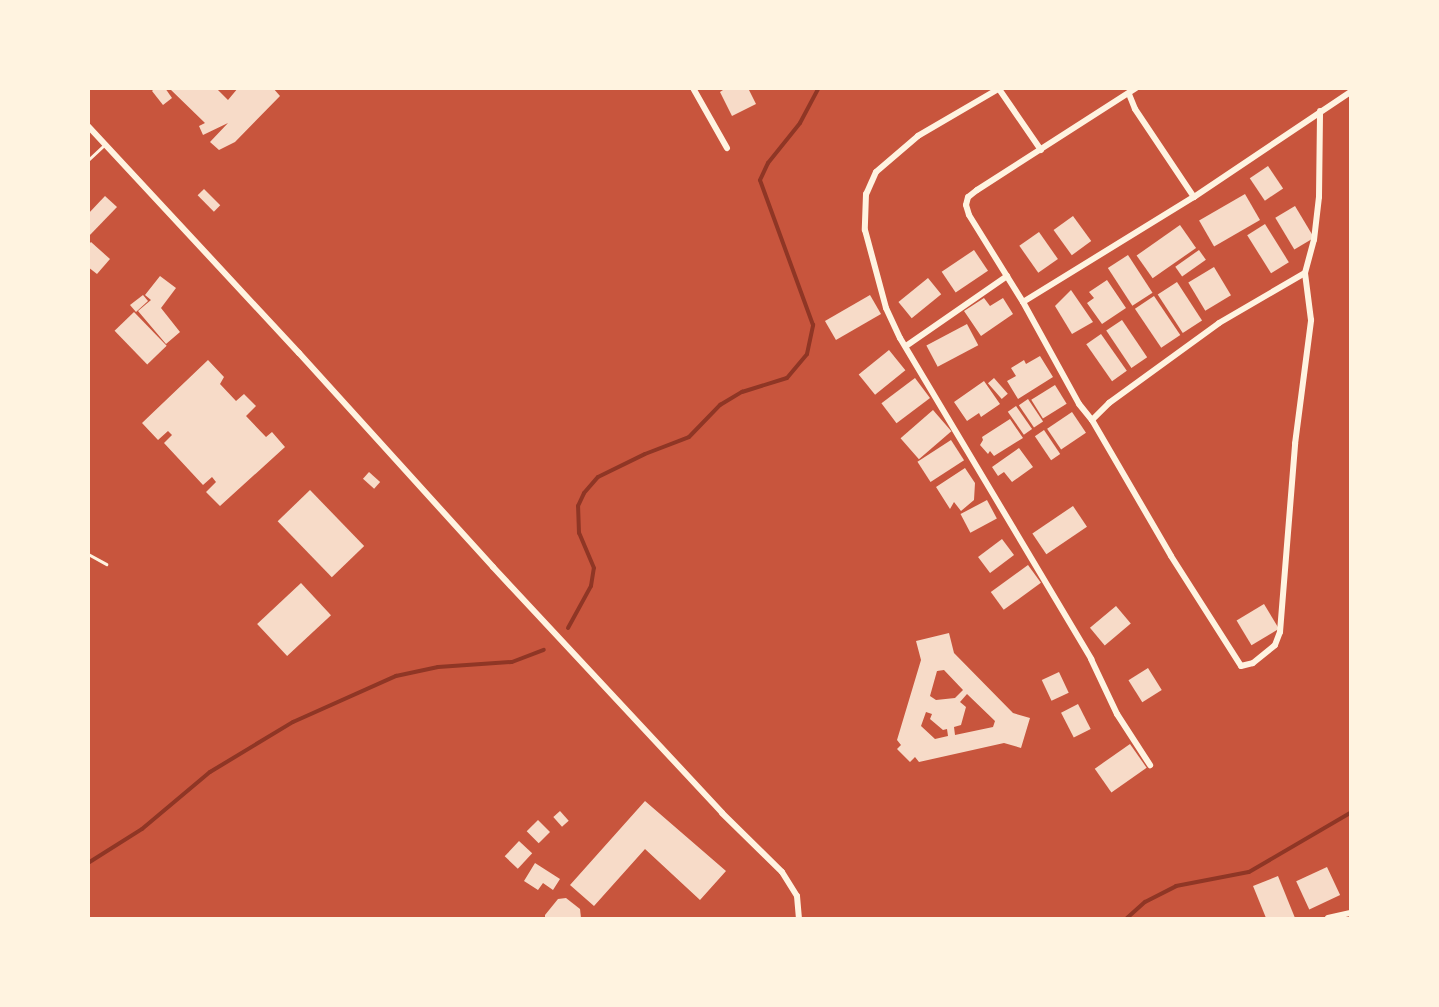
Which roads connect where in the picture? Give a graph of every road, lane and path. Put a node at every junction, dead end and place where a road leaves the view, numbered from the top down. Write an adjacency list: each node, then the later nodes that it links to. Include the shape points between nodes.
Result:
1 (693, 88): 9 (street)
2 (1136, 88): 5 (street)
3 (1000, 89): 10 (street); 16 (street, via 910,142 876,172 866,194 865,230 886,308)
4 (1350, 92): 6 (street)
5 (1129, 93): 10 (street); 12 (street, via 1135,109)
6 (1320, 111): 12 (street); 13 (street, via 1319,197)
7 (88, 126): 8 (street)
8 (105, 144): 11 (lane); 22 (street, via 493,567 782,872 797,896)
9 (727, 147)
10 (1041, 150): 14 (street, via 968,197 969,215)
11 (88, 160)
12 (1194, 197): 15 (street)
13 (1305, 273): 17 (street, via 1219,322 1109,403); 17 (street, via 1311,320 1293,466 1280,632 1275,645 1253,663 1241,666 1234,657)
14 (1007, 276): 15 (street); 16 (street)
15 (1023, 302): 17 (street, via 1079,404)
16 (906, 346): 20 (street)
17 (1092, 420)
18 (88, 555): 19 (lane)
19 (106, 564)
20 (1149, 765)
21 (1350, 913): 23 (street)
22 (799, 918)
23 (1328, 918)

